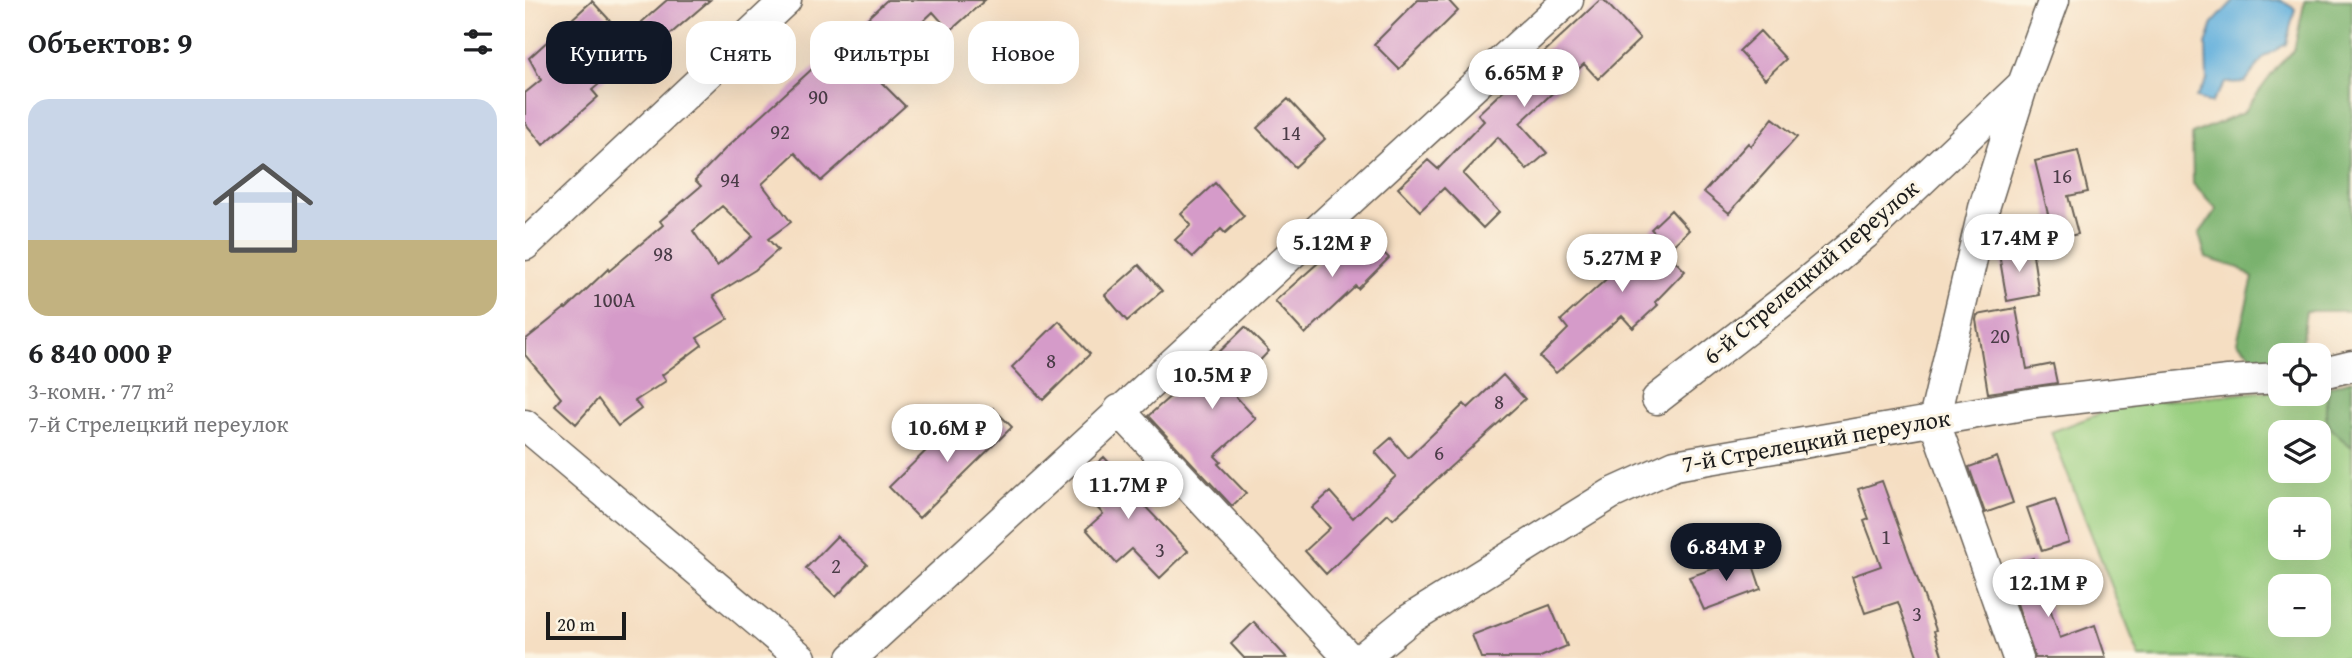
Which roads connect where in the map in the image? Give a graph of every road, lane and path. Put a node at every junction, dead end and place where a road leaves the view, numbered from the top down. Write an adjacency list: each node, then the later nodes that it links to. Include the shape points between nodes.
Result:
1 (786, 0): 5 (street)
2 (1568, 0): 10 (street)
3 (2054, 0): 4 (street)
4 (2023, 84): 9 (street, 6-й Стрелецкий переулок, via 1864,235); 11 (street, via 1983,208)
5 (525, 245)
6 (2352, 366): 7 (street)
7 (2331, 371)
8 (2268, 379): 11 (street, 7-й Стрелецкий переулок, via 2035,403)
9 (1657, 399)
10 (1119, 410): 14 (street); 15 (street)
11 (1934, 420): 16 (street, 7-й Стрелецкий переулок, via 1675,465 1611,494 1410,619); 17 (street)
12 (525, 425): 13 (street)
13 (801, 658)
14 (852, 658)
15 (1349, 658)
16 (1363, 658)
17 (2018, 658)

